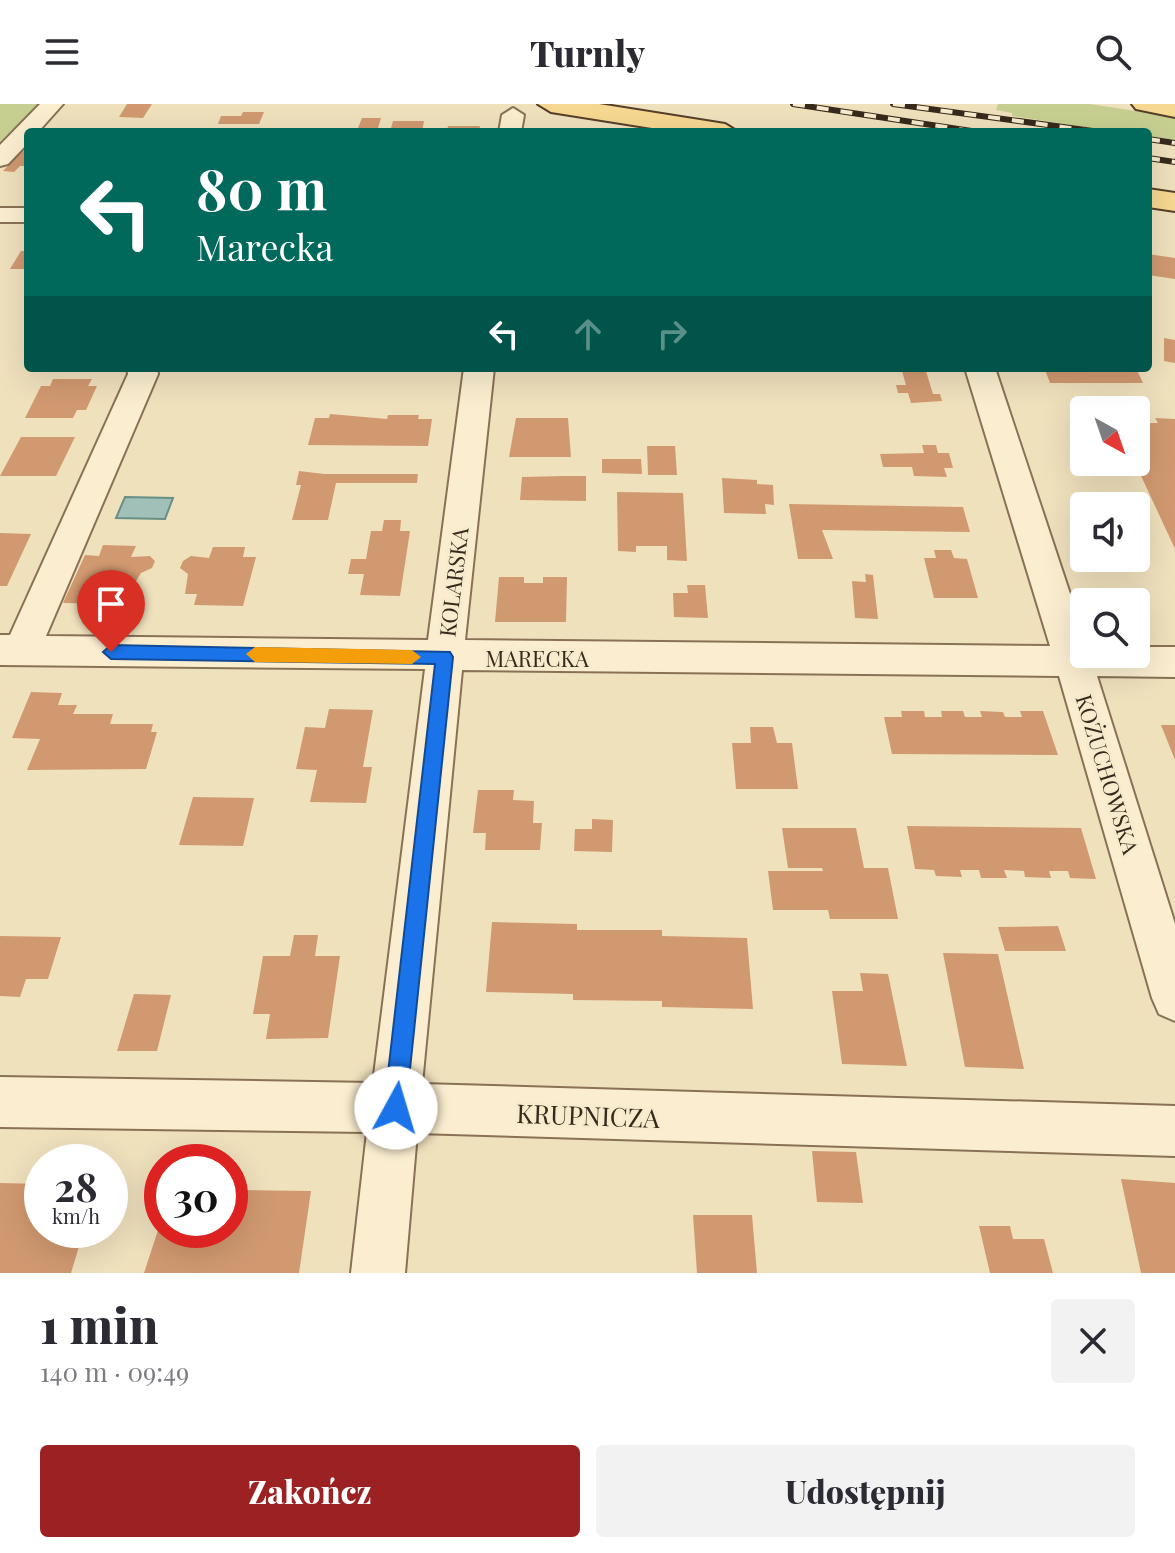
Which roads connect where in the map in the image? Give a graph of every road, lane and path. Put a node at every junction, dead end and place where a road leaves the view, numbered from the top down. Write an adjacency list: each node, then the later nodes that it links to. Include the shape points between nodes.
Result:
1 (52, 104): 5 (street)
2 (551, 104): 6 (main road)
3 (1145, 104): 4 (main road)
4 (1175, 109)
5 (29, 128)
6 (700, 128)
7 (24, 134): 8 (street)
8 (0, 159)
9 (1152, 199): 10 (main road)
10 (1175, 202)
11 (0, 215): 12 (street)
12 (24, 215)
13 (143, 372): 17 (street)
14 (479, 372): 18 (street, KOLARSKA)
15 (981, 372): 16 (street, KOŻUCHOWSKA)
16 (1070, 649)
17 (10, 651): 18 (street, MARECKA)
18 (444, 657): 19 (street, MARECKA); 25 (street, KOLARSKA)
19 (1070, 662)
20 (1150, 662): 21 (street, MARECKA)
21 (1175, 662)
22 (1076, 668): 23 (street, KOŻUCHOWSKA)
23 (1175, 998)
24 (0, 1102): 25 (street, KRUPNICZA)
25 (396, 1108): 26 (street, KRUPNICZA); 27 (street, KOLARSKA)
26 (1175, 1131)
27 (378, 1273)

